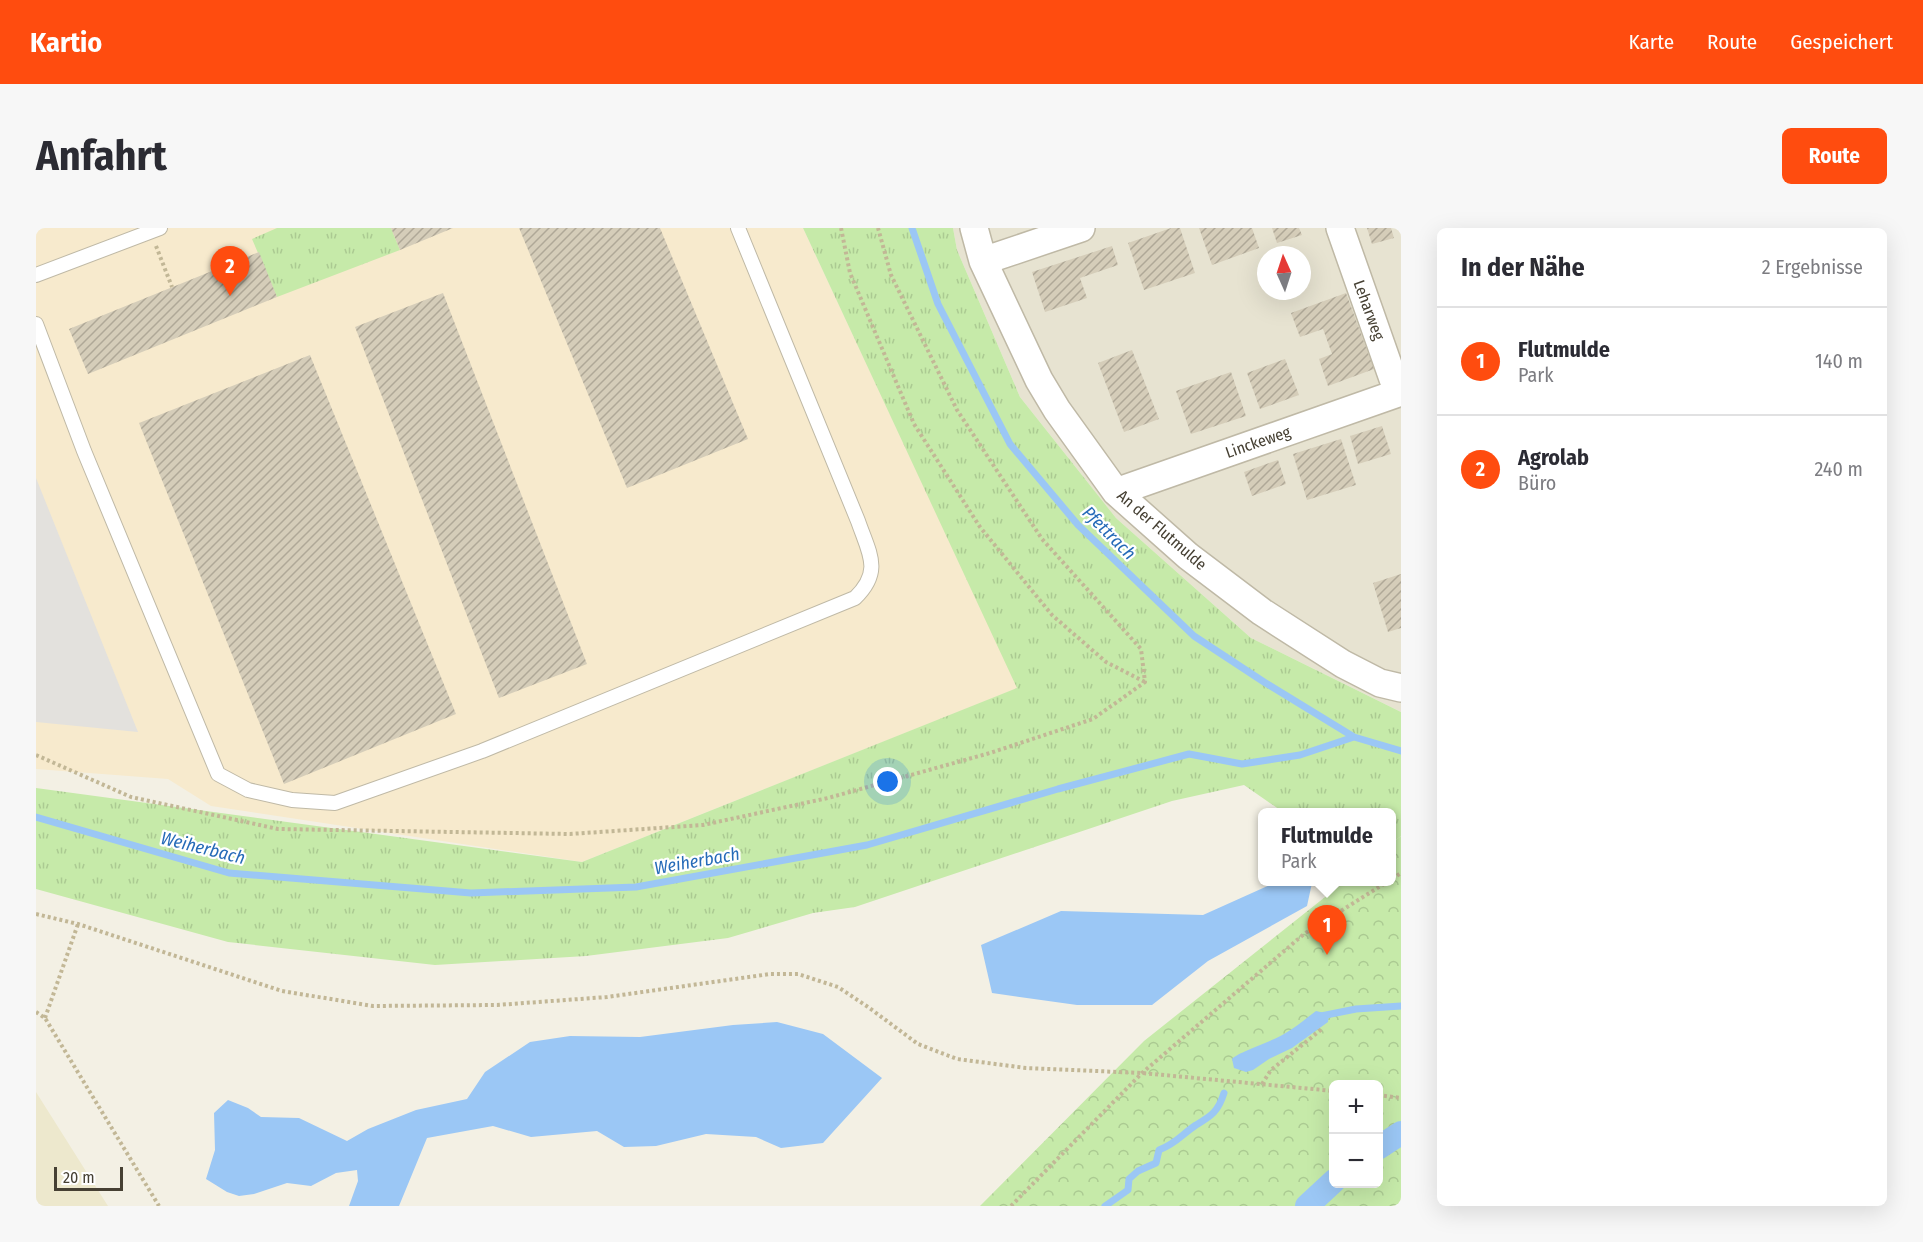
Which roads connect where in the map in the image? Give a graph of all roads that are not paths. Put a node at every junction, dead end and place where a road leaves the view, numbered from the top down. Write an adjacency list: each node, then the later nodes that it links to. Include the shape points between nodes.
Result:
1 (738, 228): 8 (lane, via 873,563 865,588 855,598 482,751 335,803 292,800 248,790 218,774 84,452)
2 (974, 228): 6 (street, An der Flutmulde)
3 (1081, 228): 6 (street)
4 (1340, 228): 9 (street, Leharweg)
5 (155, 230): 7 (lane)
6 (984, 261): 10 (street, An der Flutmulde, via 1039,380)
7 (36, 275)
8 (36, 324)
9 (1400, 393): 10 (street, Linckeweg)
10 (1116, 492): 11 (street, An der Flutmulde, via 1188,556 1262,612 1343,664 1380,683)
11 (1401, 688)

